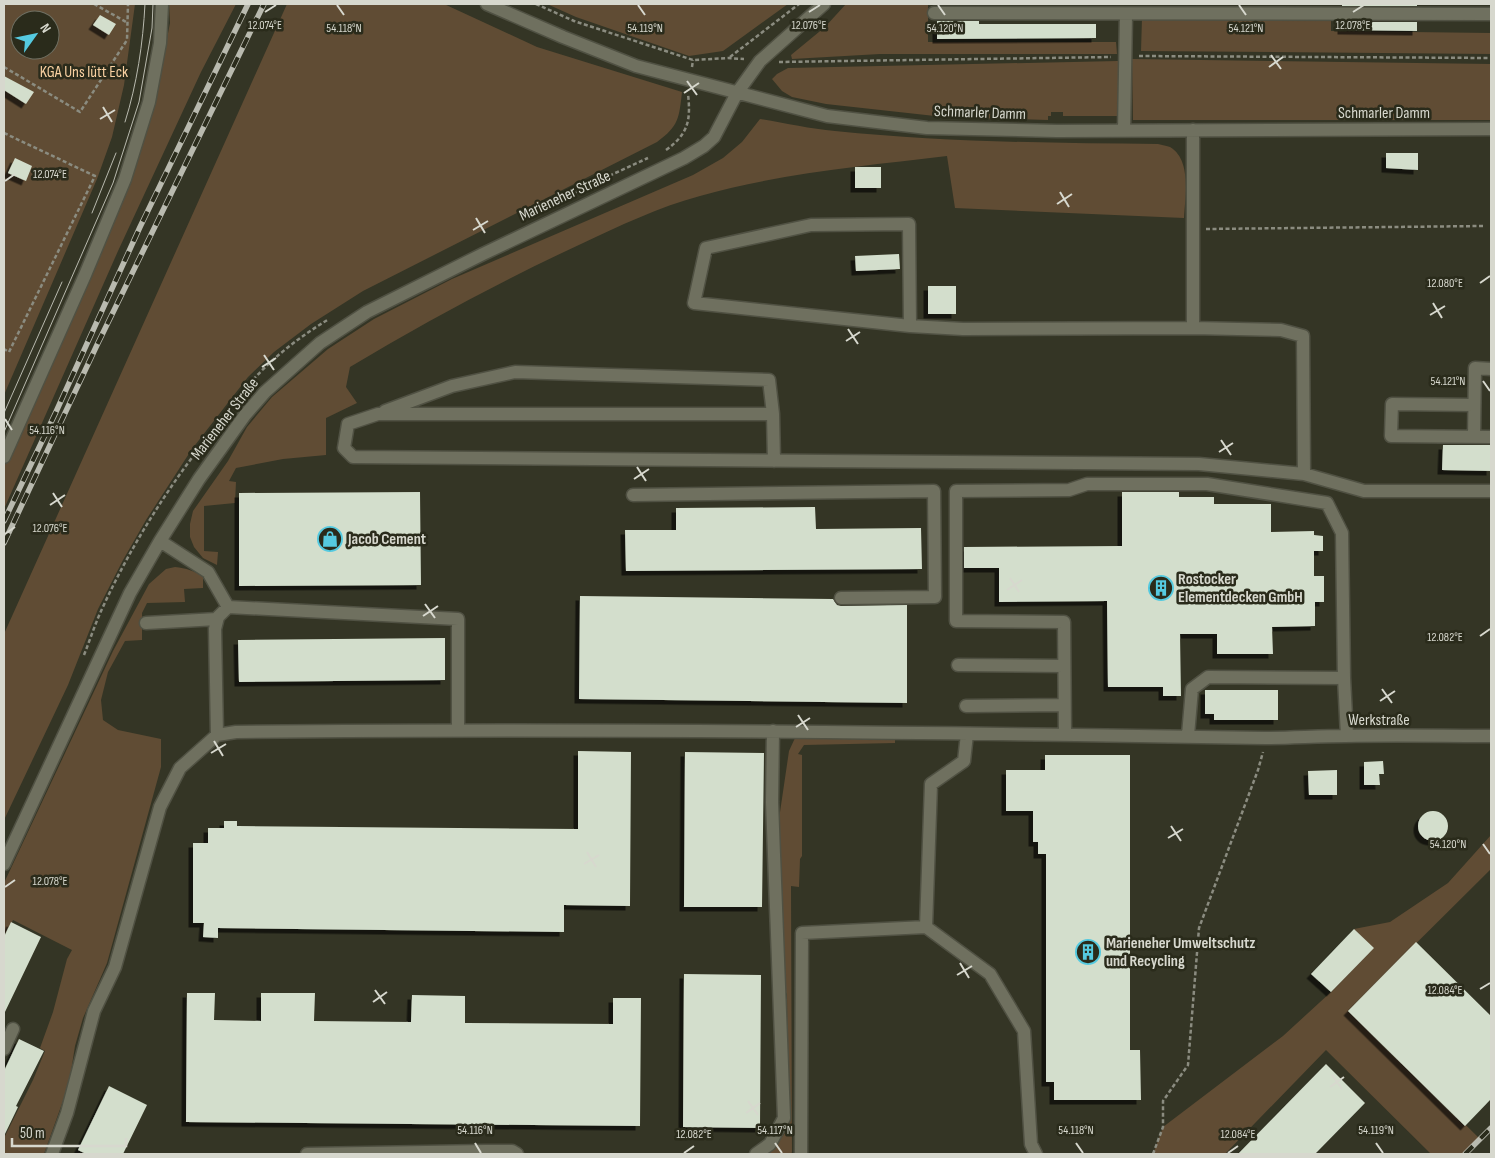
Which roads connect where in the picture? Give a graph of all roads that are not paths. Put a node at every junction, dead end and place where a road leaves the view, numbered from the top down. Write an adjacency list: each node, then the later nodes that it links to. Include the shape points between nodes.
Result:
1 (162, 4): 31 (street, via 160,43 149,102 125,179)
2 (487, 4): 19 (street, Schmarler Damm, via 636,66)
3 (824, 4): 19 (street, Marieneher Straße, via 760,61)
4 (957, 8): 5 (street); 16 (street)
5 (999, 8): 6 (street)
6 (1047, 8): 7 (street)
7 (1094, 8): 17 (street)
8 (1140, 9): 9 (street); 17 (street)
9 (1180, 9): 10 (street)
10 (1226, 9): 11 (street)
11 (1268, 9): 12 (street)
12 (1333, 9): 13 (street)
13 (1377, 9): 14 (street)
14 (1426, 9): 15 (street)
15 (1470, 9): 18 (street)
16 (934, 12)
17 (1126, 14): 21 (street)
18 (1491, 14)
19 (737, 93): 21 (street, Schmarler Damm, via 827,116 927,128); 36 (street, Marieneher Straße, via 714,136 684,158 367,312 320,343 272,385 245,415)
20 (1491, 129): 22 (street, Schmarler Damm)
21 (1124, 130): 22 (street, Schmarler Damm)
22 (1193, 130): 24 (street)
23 (910, 326): 23 (street, via 909,224 811,225 706,248 694,303); 24 (street, via 963,329)
24 (1193, 328): 33 (street, via 1281,330 1302,336)
25 (1491, 369): 26 (street, via 1474,368)
26 (1474, 405): 29 (street); 29 (street, via 1392,404 1391,436)
27 (378, 414): 28 (street); 28 (street, via 452,386 515,372 769,380); 32 (street, via 348,424 344,448 353,457)
28 (773, 414): 32 (street)
29 (1474, 437): 30 (street)
30 (1491, 437)
31 (4, 457)
32 (774, 461): 33 (street, via 1199,464)
33 (1304, 474): 34 (street, via 1364,490)
34 (1491, 491)
35 (633, 495): 37 (street, via 934,491 935,597)
36 (160, 541): 38 (street, via 208,572); 54 (street, Marieneher Straße, via 130,593)
37 (841, 598)
38 (228, 607): 39 (street); 46 (street, via 458,619)
39 (217, 619): 40 (street); 49 (street, via 214,629)
40 (146, 623)
41 (958, 665): 42 (street)
42 (1064, 666): 43 (street, via 1064,622 956,621 956,491 1069,490 1087,484 1207,484 1327,503 1342,533); 45 (street)
43 (1344, 678): 51 (street, via 1208,677 1192,689); 52 (street)
44 (966, 706): 45 (street)
45 (1064, 706): 50 (street)
46 (458, 729): 47 (street, Werkstraße); 49 (street, Werkstraße, via 236,732)
47 (772, 731): 48 (street, Werkstraße); 61 (street, via 784,1118 770,1144)
48 (967, 734): 50 (street, Werkstraße); 55 (street, via 964,761 932,784)
49 (216, 735): 58 (street, via 180,768 160,807 115,967 94,1011 67,1113)
50 (1065, 735): 51 (street, Werkstraße)
51 (1188, 735): 52 (street, Werkstraße, via 1267,738)
52 (1347, 736): 53 (street, Werkstraße)
53 (1491, 736)
54 (4, 864)
55 (926, 927): 62 (street, via 802,933); 63 (street, via 990,974 1024,1031 1031,1144)
56 (13, 1029): 57 (street)
57 (4, 1049)
58 (52, 1154)
59 (307, 1154): 60 (street, via 512,1151)
60 (517, 1154)
61 (756, 1154)
62 (801, 1154)
63 (1036, 1154)

